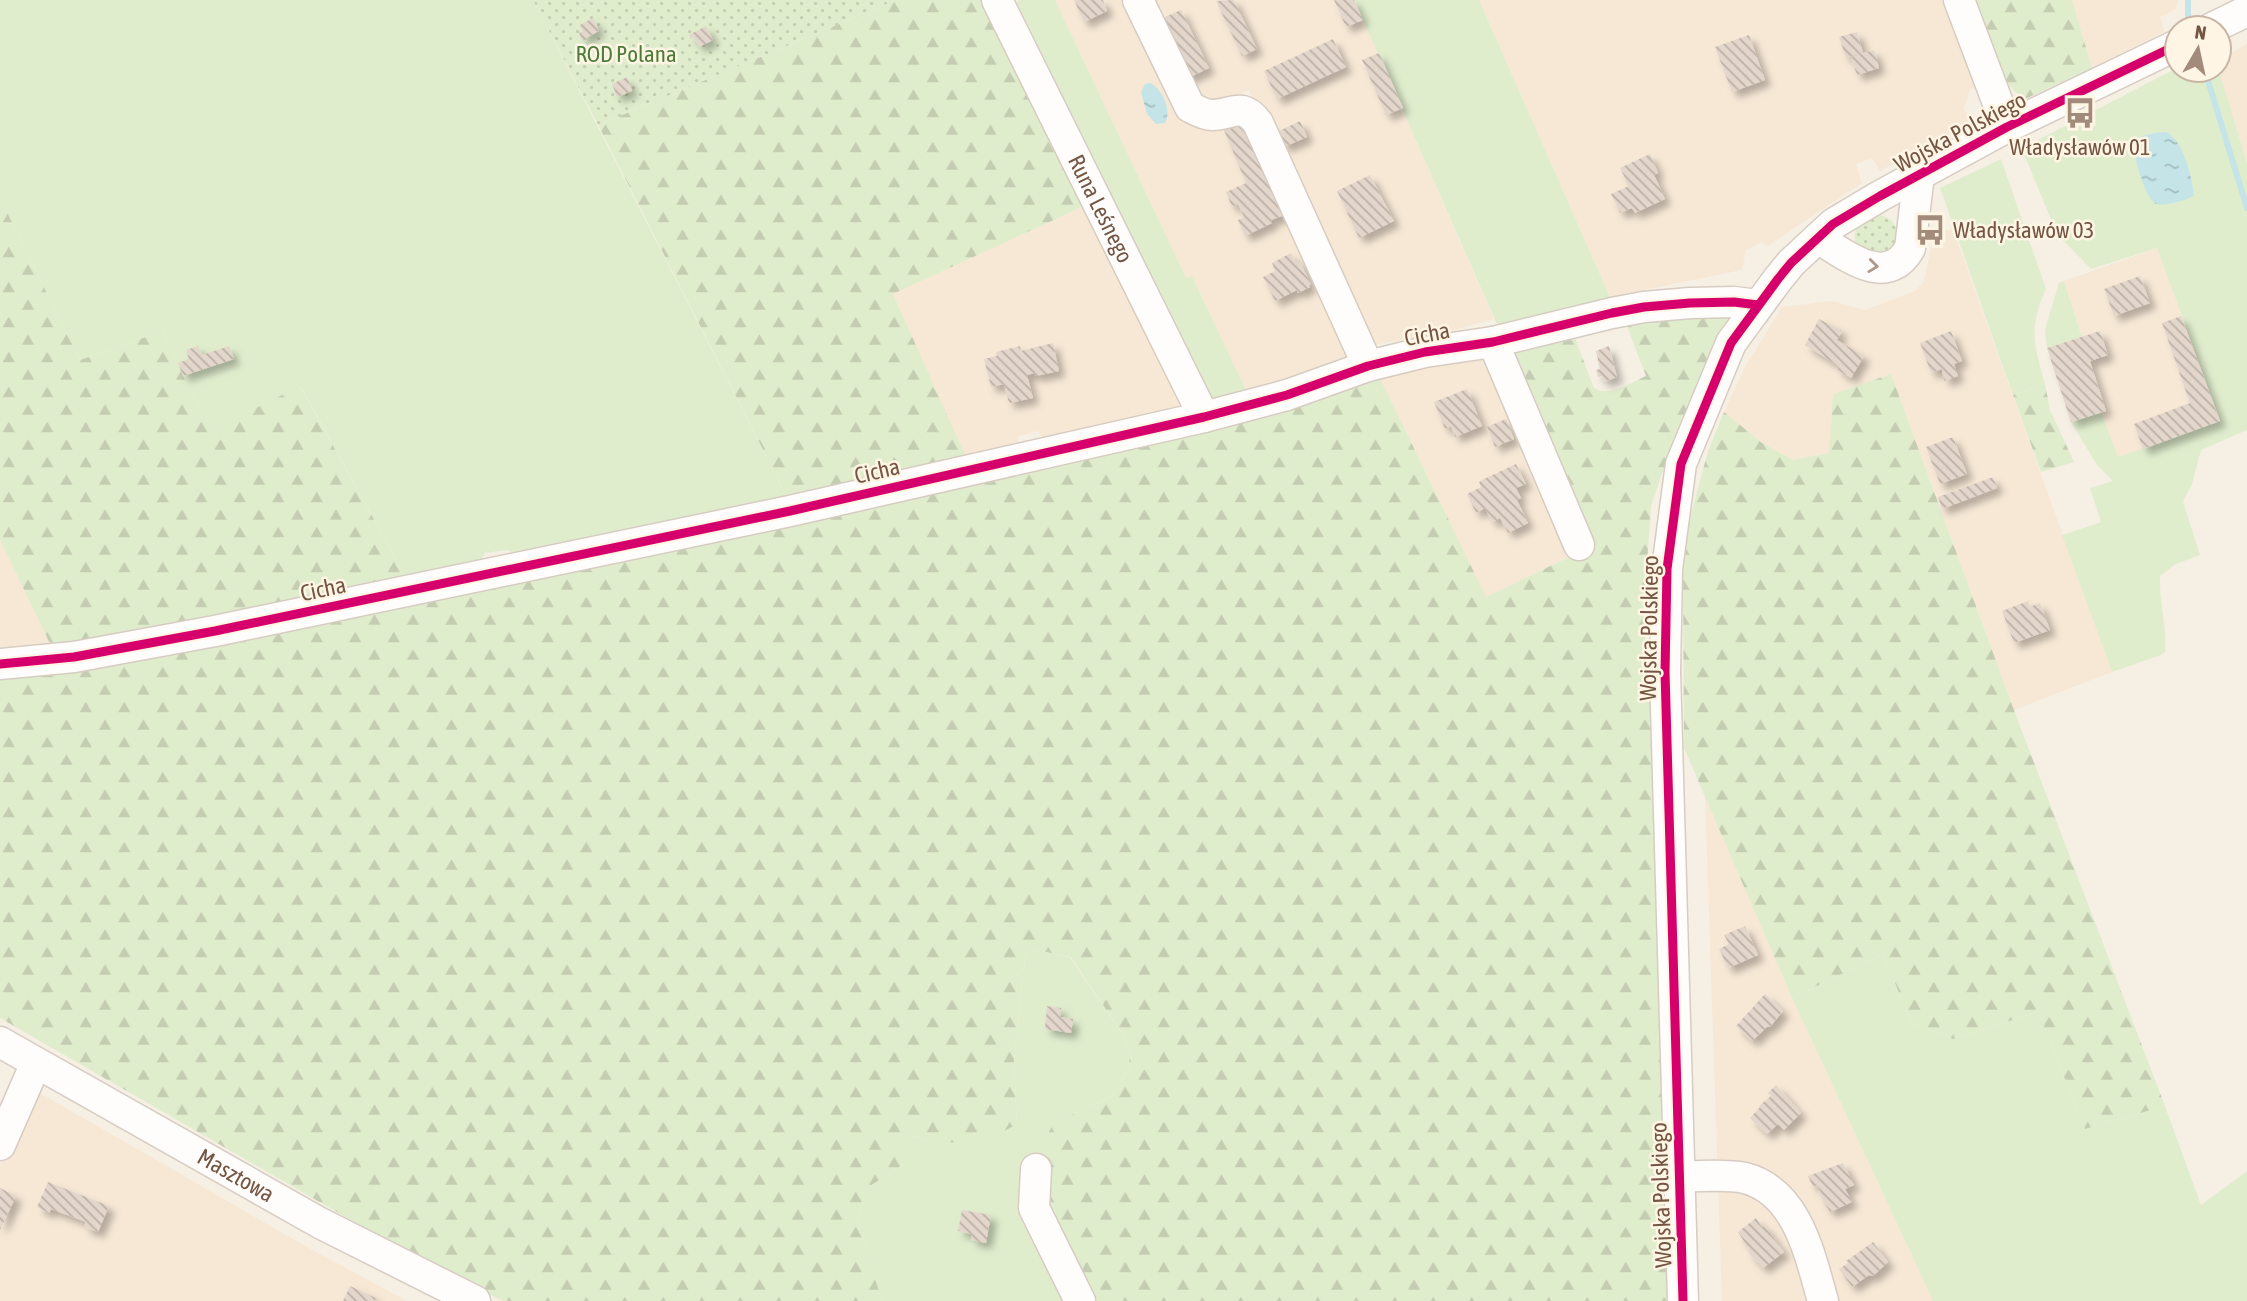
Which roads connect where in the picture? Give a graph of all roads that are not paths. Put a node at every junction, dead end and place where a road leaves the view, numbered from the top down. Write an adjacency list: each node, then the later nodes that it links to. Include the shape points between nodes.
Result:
1 (997, 0): 11 (street, Runa Leśnego)
2 (1138, 0): 10 (street, via 1190,107 1212,115 1237,109 1252,114 1258,123)
3 (1959, 0): 5 (street)
4 (2163, 52): 5 (street, Wojska Polskiego)
5 (2007, 127): 6 (street, Wojska Polskiego)
6 (1919, 175): 7 (street, Wojska Polskiego, via 1833,224); 7 (street, one-way to 6, via 1869,267 1898,262 1910,248)
7 (1818, 238): 8 (street, Wojska Polskiego)
8 (1758, 305): 9 (street, Cicha, via 1723,302 1644,307); 18 (street, Wojska Polskiego, via 1731,343 1681,464 1667,569 1665,672)
9 (1493, 342): 10 (street, Cicha); 12 (street)
10 (1368, 366): 11 (street, Cicha, via 1287,395)
11 (1204, 417): 13 (street, Cicha, via 790,511 215,631 74,657)
12 (1579, 545)
13 (0, 664)
14 (0, 1042): 15 (street, Masztowa)
15 (36, 1063): 16 (street); 19 (street, Masztowa, via 320,1223)
16 (0, 1145)
17 (1036, 1169): 20 (street, via 1034,1208)
18 (1679, 1177): 21 (street, Wojska Polskiego); 22 (street, via 1744,1178 1777,1196 1801,1231)
19 (475, 1301)
20 (1080, 1301)
21 (1683, 1301)
22 (1823, 1301)

